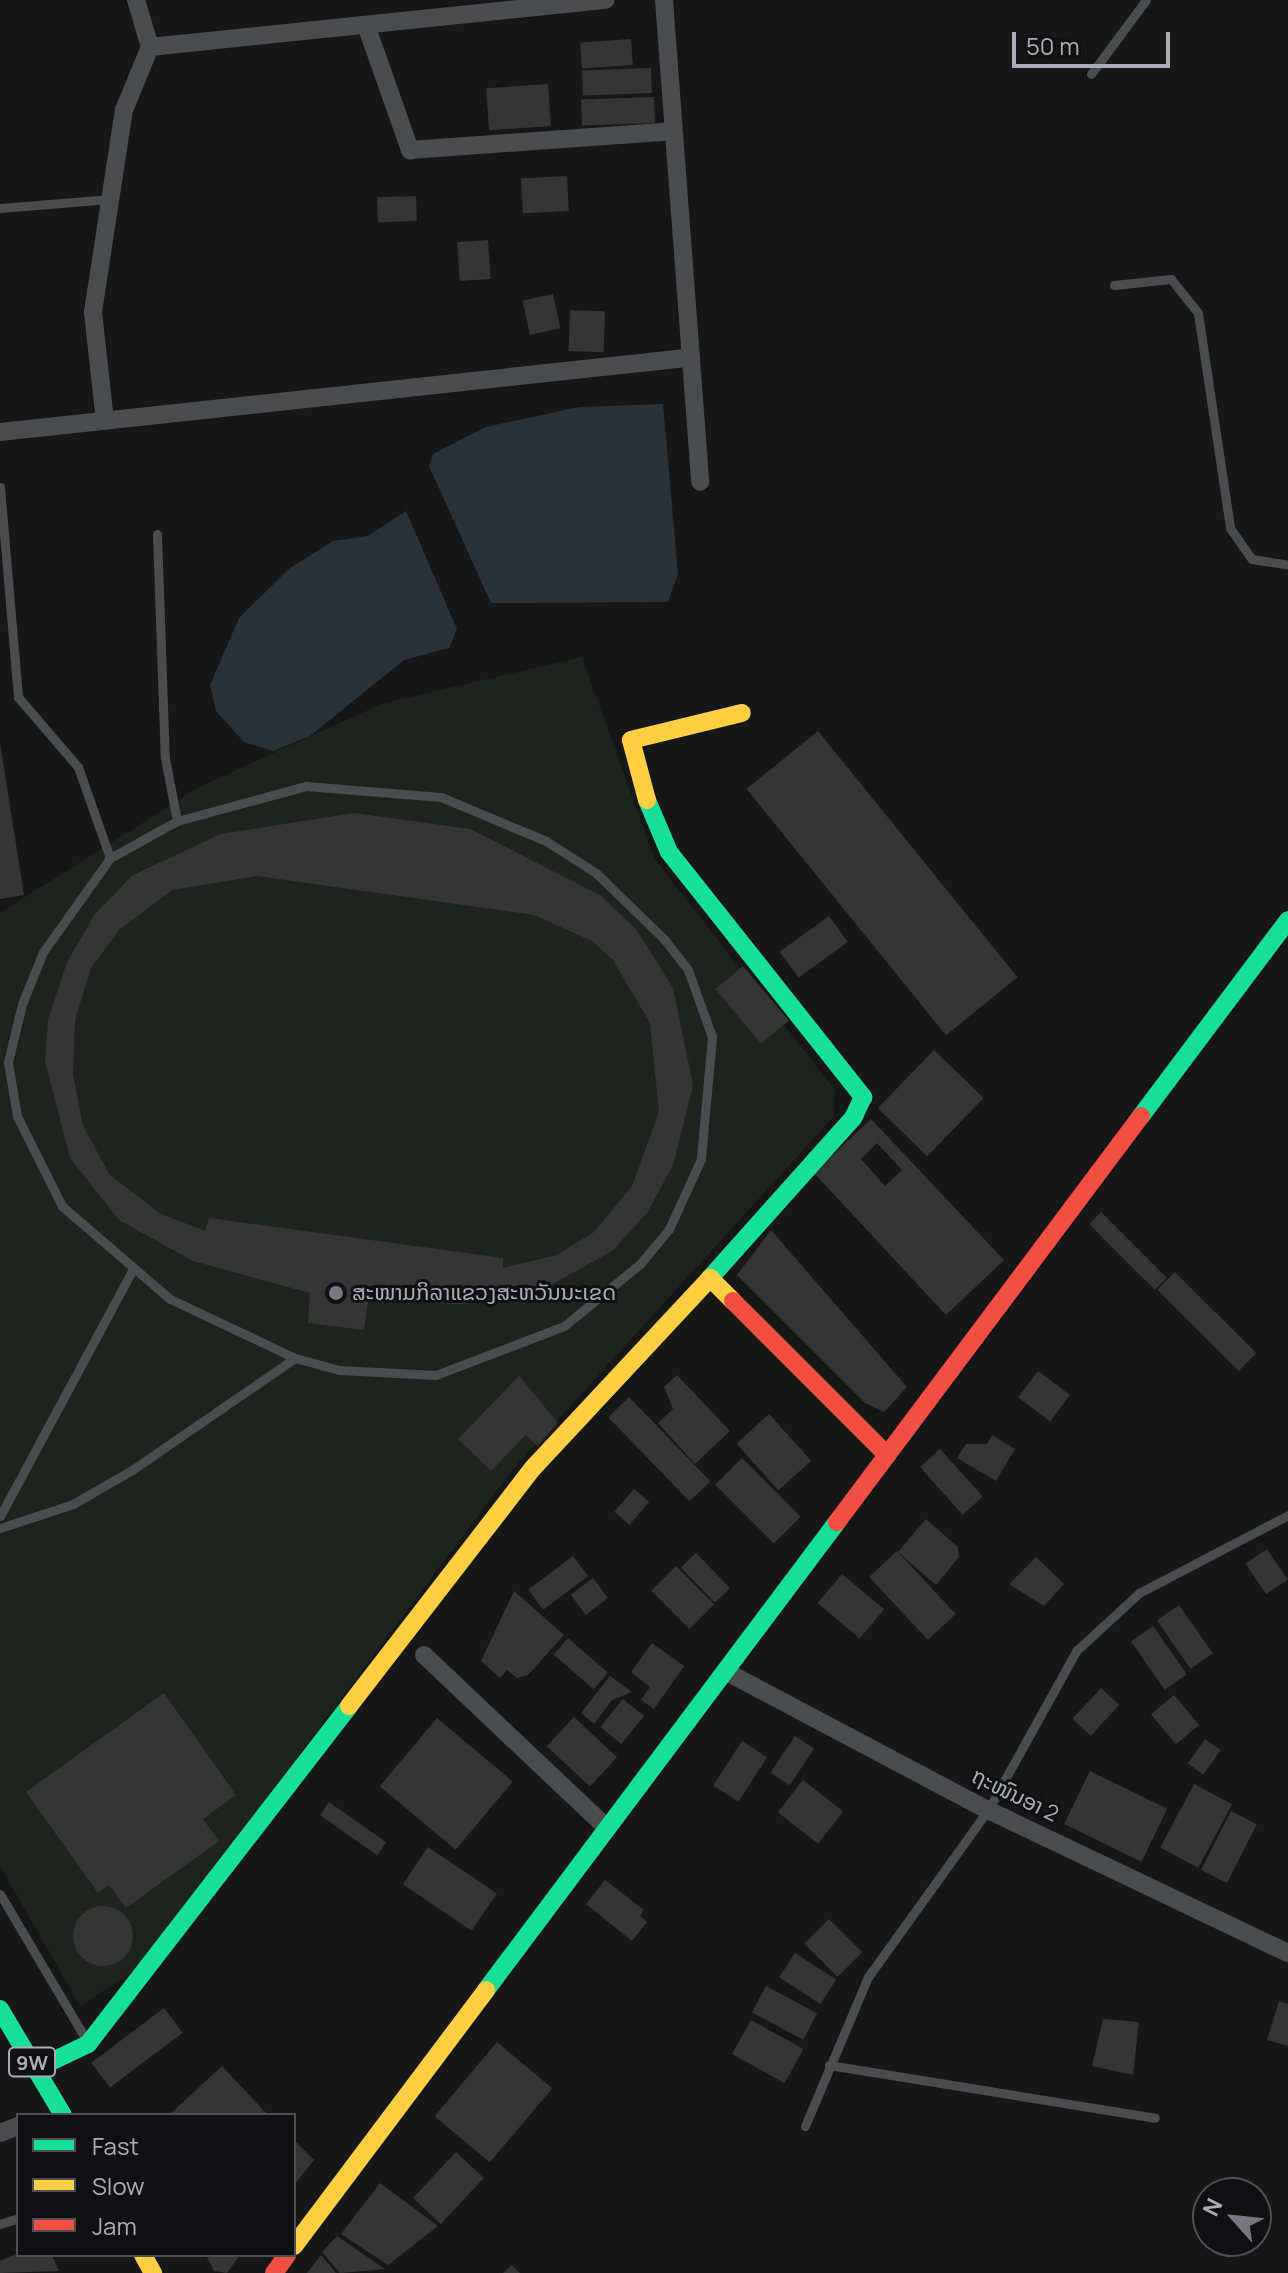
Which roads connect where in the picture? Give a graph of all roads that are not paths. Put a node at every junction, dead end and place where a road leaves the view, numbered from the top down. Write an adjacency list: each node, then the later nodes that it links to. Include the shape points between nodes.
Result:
1 (136, 0): 6 (street)
2 (606, 0): 5 (street)
3 (664, 0): 8 (street)
4 (1146, 0): 7 (lane)
5 (366, 25): 6 (street); 8 (street, via 410,150)
6 (150, 47): 9 (street, via 124,110)
7 (1091, 74)
8 (672, 131): 12 (street)
9 (111, 199): 10 (lane); 13 (street, via 93,312)
10 (0, 208)
11 (1114, 285): 18 (lane, via 1171,279 1198,313 1230,528 1252,559)
12 (686, 358): 13 (street); 15 (street)
13 (105, 421): 14 (street)
14 (0, 432)
15 (700, 482)
16 (0, 487): 21 (lane, via 18,697 78,767)
17 (157, 534): 20 (lane, via 165,758)
18 (1288, 565)
19 (742, 713): 25 (street, via 640,734 631,740 633,767 669,852 863,1097 853,1118)
20 (177, 821): 21 (lane); 26 (lane, via 306,786 441,797 496,815 596,873 641,912 688,970 712,1037 709,1120 688,1199 640,1264 603,1298 522,1348 436,1375 355,1372)
21 (110, 858): 23 (lane, via 43,952)
22 (1288, 920): 27 (street)
23 (4, 1064): 24 (lane, via 17,1116 41,1173 62,1206)
24 (132, 1271): 26 (lane, via 170,1299); 29 (lane)
25 (710, 1278): 27 (street); 38 (street, via 533,1468)
26 (295, 1358): 30 (lane, via 121,1477 73,1504)
27 (887, 1455): 32 (street)
28 (1288, 1515): 33 (lane, via 1139,1593 1108,1617 1054,1683)
29 (0, 1516)
30 (0, 1528)
31 (424, 1655): 34 (street)
32 (725, 1671): 33 (street, ຖະໜົນອາ 2); 34 (street)
33 (988, 1810): 36 (street, ຖະໜົນອາ 2); 39 (lane, via 868,1977)
34 (607, 1828): 44 (street)
35 (0, 1894): 38 (lane)
36 (1288, 1953)
37 (0, 2009): 40 (street, 9W)
38 (88, 2044): 40 (street)
39 (829, 2065): 42 (lane); 43 (lane)
40 (36, 2069): 41 (street, 9W)
41 (58, 2113)
42 (1155, 2118)
43 (805, 2126)
44 (296, 2243)

